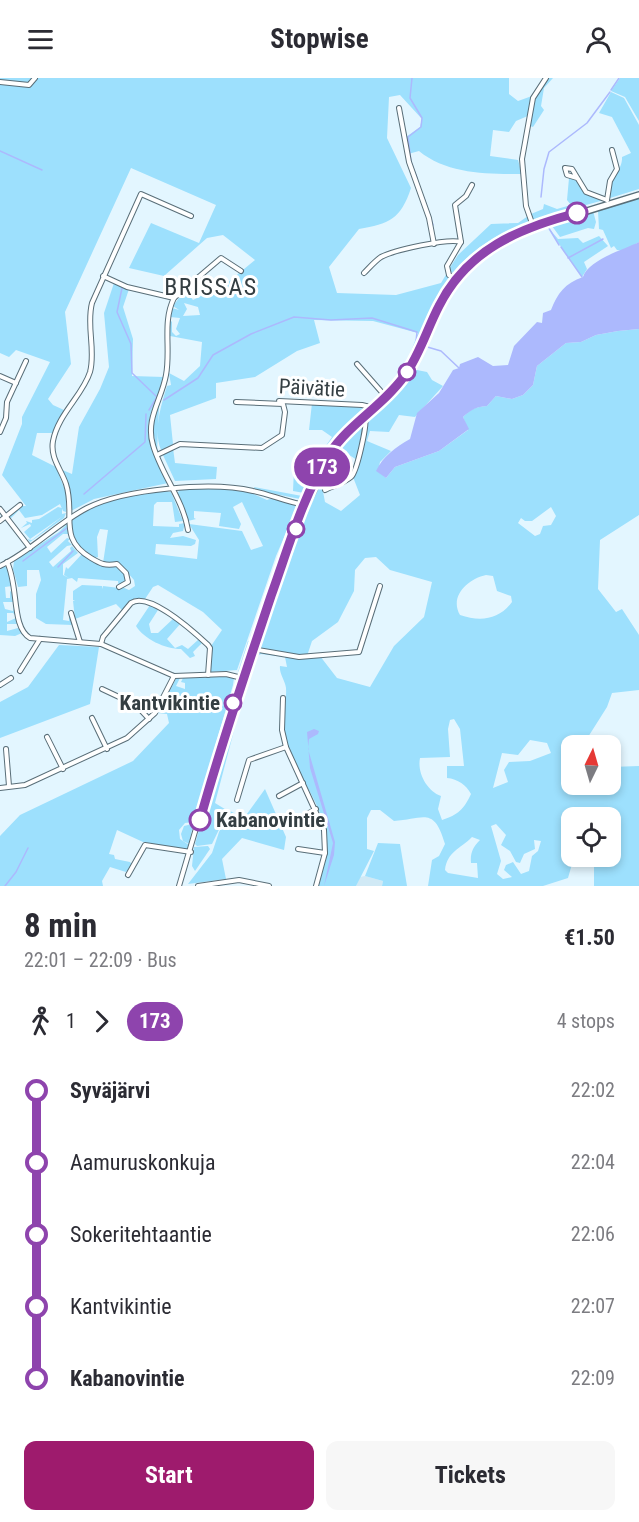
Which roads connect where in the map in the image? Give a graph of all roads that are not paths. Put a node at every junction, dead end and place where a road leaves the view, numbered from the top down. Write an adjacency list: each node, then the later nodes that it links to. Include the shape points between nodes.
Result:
1 (35, 78): 3 (street, via 29,85)
2 (546, 78): 11 (street, via 533,98 522,159 526,206)
3 (0, 82)
4 (399, 108): 13 (street, via 409,162)
5 (612, 150): 9 (street, via 617,169 610,181)
6 (577, 178): 9 (street, via 586,192)
7 (472, 185): 12 (street, via 455,205)
8 (639, 195): 9 (main road)
9 (608, 202): 11 (main road)
10 (191, 216): 16 (street, via 141,194)
11 (533, 226): 17 (main road, via 483,252)
12 (461, 242): 13 (street); 17 (street, via 448,263 448,272)
13 (434, 244): 15 (street, via 383,256)
14 (242, 271): 18 (street, via 221,258)
15 (363, 273)
16 (104, 276): 18 (street, via 127,287); 38 (street, via 88,319 90,372 69,405 53,442 55,459 67,488)
17 (455, 279): 23 (main road, via 411,367)
18 (174, 298): 31 (street, via 168,317 166,376 151,423 151,440)
19 (26, 361): 22 (street)
20 (357, 364): 23 (street)
21 (0, 376): 22 (street)
22 (16, 383): 28 (street)
23 (386, 397): 26 (main road)
24 (236, 402): 25 (street)
25 (249, 402): 26 (street, Päivätie); 31 (street, via 285,406 283,434 268,445 258,448 180,444)
26 (374, 408): 29 (main road)
27 (0, 414): 28 (street)
28 (6, 415): 30 (street)
29 (364, 416): 33 (street, via 367,426 355,473); 35 (main road, via 330,454)
30 (0, 432)
31 (157, 455): 32 (street)
32 (173, 488): 35 (street, via 231,487); 38 (street, via 100,502); 40 (street)
33 (324, 490)
34 (20, 505): 37 (street)
35 (306, 505): 50 (street)
36 (0, 509): 37 (street)
37 (6, 516): 39 (street); 41 (street)
38 (69, 518): 41 (street); 45 (street, via 74,546 103,565 117,564 126,573 128,582)
39 (0, 521)
40 (188, 530)
41 (30, 548): 42 (street)
42 (7, 562): 43 (street); 47 (street, via 15,580 19,626 27,636)
43 (0, 566)
44 (380, 586): 50 (street, via 359,652 299,657)
45 (119, 587)
46 (71, 613): 48 (street)
47 (40, 639): 48 (street); 51 (street)
48 (80, 642): 49 (street)
49 (101, 644): 52 (street, via 131,603 142,600 185,623 208,645); 53 (street)
50 (253, 648): 55 (street)
51 (20, 671)
52 (208, 675): 53 (street); 55 (street)
53 (174, 676): 60 (street, via 160,707)
54 (11, 678): 56 (street)
55 (242, 678): 74 (street)
56 (0, 686)
57 (102, 689): 60 (street, via 136,705)
58 (283, 698): 62 (street)
59 (92, 718): 64 (street)
60 (149, 719): 64 (street)
61 (47, 737): 65 (street)
62 (286, 747): 66 (street); 70 (street, via 249,760)
63 (6, 749): 67 (street)
64 (106, 749): 65 (street)
65 (63, 769): 67 (street)
66 (303, 783): 69 (street); 71 (street)
67 (9, 786): 68 (street)
68 (0, 788)
69 (279, 796)
70 (237, 800)
71 (316, 809): 72 (street); 75 (street, via 324,830)
72 (295, 821)
73 (298, 849): 75 (street)
74 (191, 851): 76 (street, via 145,845); 78 (street)
75 (325, 852): 81 (street)
76 (128, 875)
77 (212, 885): 79 (street); 80 (street, via 239,880)
78 (180, 886)
79 (198, 886)
80 (268, 886)
81 (316, 886)

